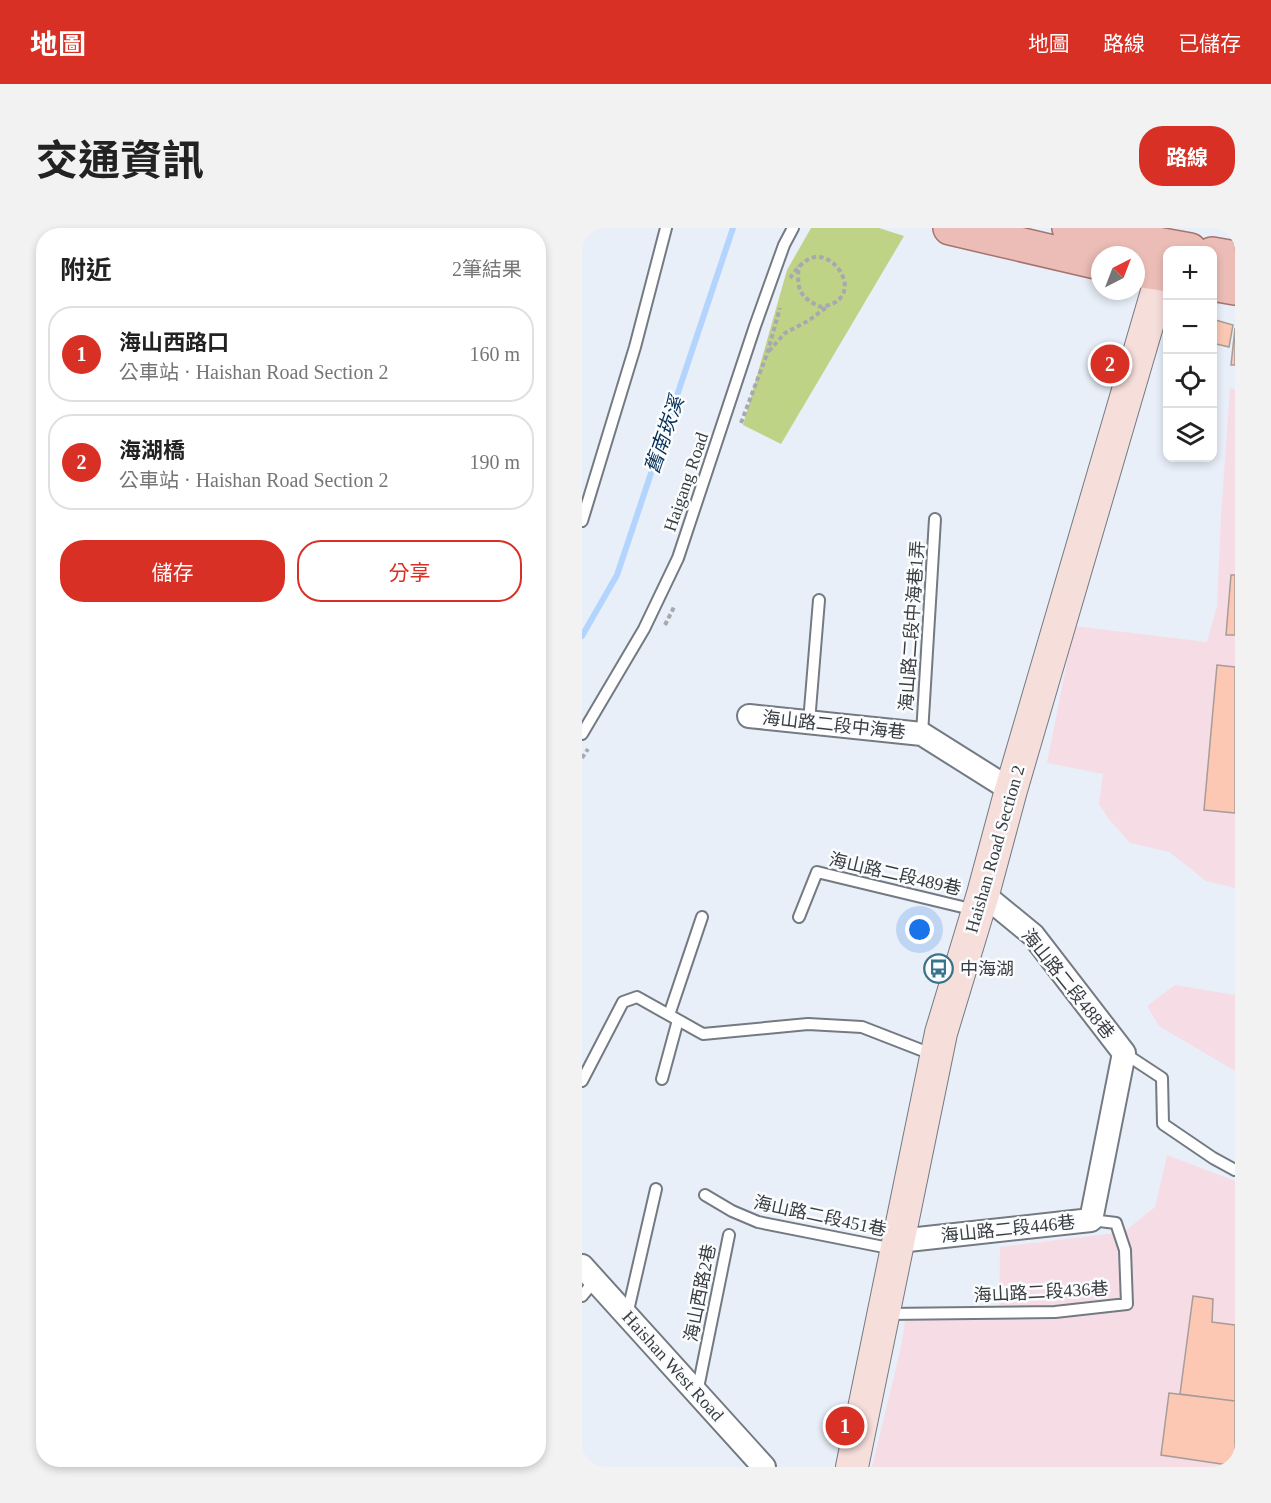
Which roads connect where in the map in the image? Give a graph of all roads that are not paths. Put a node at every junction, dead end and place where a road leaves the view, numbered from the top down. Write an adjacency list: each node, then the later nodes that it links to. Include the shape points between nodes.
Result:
1 (666, 228): 13 (lane)
2 (793, 228): 17 (lane, Haigang Road, via 755,326 678,558 644,629)
3 (950, 228): 8 (main road)
4 (1070, 228): 5 (main road)
5 (1163, 255)
6 (1217, 256): 7 (main road)
7 (1235, 258)
8 (1091, 261)
9 (1163, 270): 19 (main road, Haishan Road Section 2)
10 (1217, 285): 11 (main road)
11 (1235, 288)
12 (935, 519): 18 (lane, 海山路二段中海巷1弄)
13 (582, 521)
14 (819, 600): 16 (lane)
15 (749, 716): 16 (street, 海山路二段中海巷)
16 (808, 722): 18 (street, 海山路二段中海巷)
17 (582, 734)
18 (922, 734): 19 (street, 海山路二段中海巷)
19 (1011, 790): 20 (main road, Haishan Road Section 2)
20 (980, 902): 22 (lane, 海山路二段489巷, via 817,872); 24 (street, 海山路二段488巷, via 1033,935); 25 (main road, Haishan Road Section 2)
21 (702, 917): 23 (lane)
22 (799, 917)
23 (673, 1018): 25 (lane, via 703,1034 808,1024 861,1027); 26 (lane); 27 (lane, via 637,997 624,1002)
24 (1124, 1053): 28 (lane, via 1162,1078 1163,1124); 31 (street, 海山路二段446巷)
25 (936, 1056): 33 (main road, Haishan Road Section 2)
26 (662, 1079)
27 (582, 1082)
28 (1235, 1170)
29 (656, 1189): 36 (lane)
30 (705, 1195): 33 (lane, 海山路二段451巷, via 758,1222)
31 (1091, 1220): 33 (street, 海山路二段446巷); 35 (lane, 海山路二段436巷, via 1116,1222 1125,1250 1127,1304 1056,1312)
32 (729, 1235): 37 (lane, 海山西路2巷)
33 (898, 1245): 35 (main road, Haishan Road Section 2)
34 (586, 1281): 36 (street, Haishan West Road)
35 (884, 1314): 39 (main road, Haishan Road Section 2)
36 (627, 1316): 37 (street, Haishan West Road)
37 (697, 1393): 38 (street, Haishan West Road)
38 (764, 1467)
39 (852, 1467)

